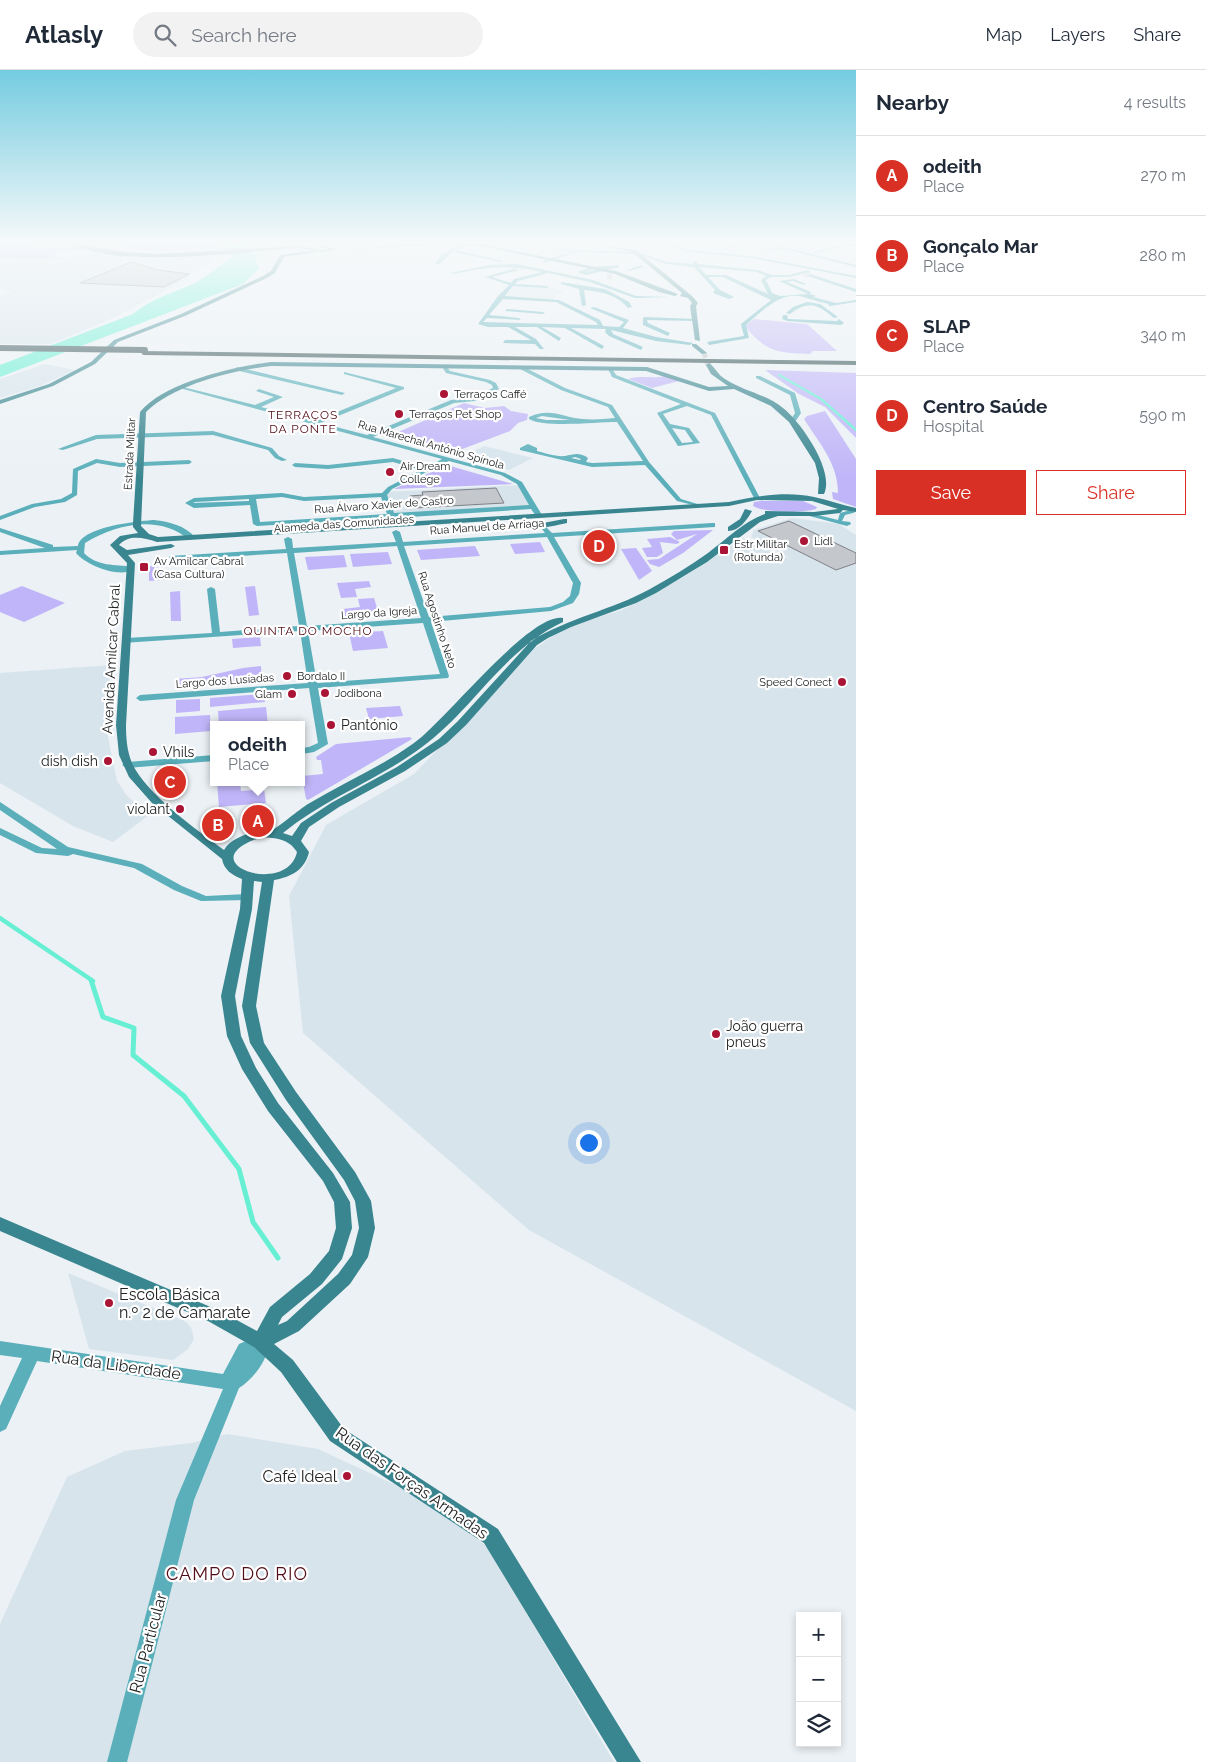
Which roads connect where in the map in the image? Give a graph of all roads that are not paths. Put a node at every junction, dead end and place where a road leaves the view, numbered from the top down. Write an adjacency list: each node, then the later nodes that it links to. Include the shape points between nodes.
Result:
1 (165, 322): 42 (street, via 116,341 97,361 51,385)
2 (481, 322): 11 (street)
3 (541, 322): 13 (street)
4 (598, 322): 15 (street)
5 (626, 322): 17 (street)
6 (645, 322): 18 (street)
7 (695, 322): 22 (street)
8 (747, 322): 26 (street, via 742,326 747,337)
9 (820, 322): 10 (street)
10 (840, 322)
11 (509, 325): 12 (street); 21 (street)
12 (535, 326): 13 (street); 19 (street)
13 (546, 326): 14 (street)
14 (563, 326): 15 (street); 23 (street)
15 (601, 327): 16 (street)
16 (609, 328): 17 (street); 25 (street, via 611,335)
17 (620, 329): 22 (street, via 656,339)
18 (668, 334)
19 (559, 339)
20 (505, 342): 21 (street)
21 (535, 342): 24 (street)
22 (694, 343): 26 (street); 26 (street)
23 (602, 347)
24 (542, 348)
25 (640, 348)
26 (705, 348)
27 (0, 350): 28 (highway, bridge)
28 (144, 352): 29 (highway); 30 (highway)
29 (856, 358)
30 (856, 364)
31 (709, 365): 38 (street, via 719,377)
32 (443, 366): 33 (street, Estrada Militar); 35 (street, Estrada Militar, via 271,364); 51 (street, via 448,372 494,384 496,389 473,400 453,401)
33 (520, 367): 34 (street, Estrada Militar); 45 (street, via 555,385 610,406)
34 (609, 368): 38 (street, Estrada Militar, via 656,370 714,390); 43 (street, via 614,376)
35 (238, 369): 39 (street, Estrada Militar); 41 (street)
36 (346, 374): 48 (street, via 402,388)
37 (758, 377): 47 (street, via 793,394 798,413)
38 (736, 387): 47 (street, via 780,409)
39 (184, 388): 44 (street, Rua Marechal António Spínola); 50 (street, Estrada Militar, via 146,406)
40 (259, 391): 44 (street, via 280,398)
41 (342, 393)
42 (0, 402)
43 (687, 404): 49 (street, via 660,413); 63 (street, via 713,414)
44 (255, 407): 48 (street, Rua Marechal António Spínola)
45 (619, 420): 46 (street); 57 (street)
46 (580, 421): 46 (street, via 566,416 536,415 531,418 546,422)
47 (793, 421): 61 (street, via 821,468 824,484)
48 (316, 423): 51 (street, Rua Marechal António Spínola)
49 (667, 425): 49 (street, via 680,445 697,443 687,429)
50 (142, 434): 52 (street, via 96,437); 55 (street, via 213,433 270,449); 58 (street, Estrada Militar)
51 (368, 437): 54 (street, Rua Marechal António Spínola)
52 (61, 450)
53 (532, 451): 57 (street, via 567,458 581,456 585,458 582,462 592,465)
54 (448, 459): 60 (street); 68 (street, Rua Marechal António Spínola, via 503,474 520,483)
55 (284, 460)
56 (189, 462): 58 (street)
57 (648, 463): 67 (street)
58 (141, 465): 75 (street, via 96,462 75,470 75,494 70,499 34,505); 79 (street, Estrada Militar)
59 (295, 466): 60 (street, via 328,467 393,460)
60 (427, 470): 62 (street, via 390,488)
61 (821, 492): 64 (street); 69 (street)
62 (384, 495): 65 (street, via 304,499 282,495); 74 (street, Rua Agostinho Neto)
63 (756, 498): 64 (street, Alameda das Comunidades); 66 (street, Alameda das Comunidades)
64 (798, 498): 69 (street)
65 (252, 500): 65 (street, via 194,500 188,503 194,506); 74 (street, Rua Álvaro Xavier de Castro, via 257,524)
66 (742, 501): 67 (street, Alameda das Comunidades, via 699,506); 71 (street)
67 (677, 504): 76 (street, Alameda das Comunidades)
68 (534, 507): 74 (street, Rua Álvaro Xavier de Castro); 76 (street, Rua Marechal António Spínola)
69 (827, 508): 70 (street); 73 (street); 77 (street)
70 (854, 511): 77 (street, via 842,514)
71 (738, 513): 72 (street, Alameda das Comunidades); 76 (street, Alameda das Comunidades); 110 (street, via 685,562 636,592 536,630 429,736 394,760 291,819)
72 (776, 514): 73 (street); 112 (street, via 750,524 703,560 645,595 566,625 534,643 443,741 312,820)
73 (806, 514): 77 (street)
74 (391, 516): 80 (street, Rua Agostinho Neto)
75 (0, 518)
76 (541, 520): 80 (street, Alameda das Comunidades); 83 (street, Rua Marechal António Spínola)
77 (844, 522): 82 (street)
78 (712, 524): 83 (street, Rua Manuel de Arriaga)
79 (137, 525): 84 (street); 85 (street); 86 (street, via 167,525 186,532); 90 (street, via 107,528 92,534)
80 (395, 528): 86 (street, Alameda das Comunidades); 87 (street, Alameda das Comunidades); 89 (street, Rua Agostinho Neto)
81 (0, 530): 91 (street)
82 (856, 530)
83 (549, 535): 89 (street, Rua Manuel de Arriaga); 99 (street, Largo da Igreja, via 577,583 578,592 570,602 538,611)
84 (146, 536): 85 (street, Alameda das Comunidades); 88 (street, Alameda das Comunidades)
85 (124, 538): 93 (street, via 114,545)
86 (192, 538): 88 (street, Alameda das Comunidades)
87 (288, 539): 88 (street, Alameda das Comunidades); 92 (street)
88 (157, 543): 94 (street, Alameda das Comunidades)
89 (401, 544): 92 (street, Rua Manuel de Arriaga); 99 (street, Rua Agostinho Neto)
90 (79, 548): 91 (street); 97 (street, via 84,559 95,564)
91 (54, 549): 95 (street)
92 (289, 551): 96 (street, Rua Manuel de Arriaga); 100 (street)
93 (120, 552): 94 (street, Alameda das Comunidades); 97 (street)
94 (144, 552): 97 (street)
95 (0, 553)
96 (173, 558)
97 (130, 566): 102 (street, Avenida Amílcar Cabral)
98 (212, 589): 101 (street)
99 (427, 620): 100 (street, Largo da Igreja); 103 (street, Rua Agostinho Neto, via 445,676)
100 (303, 629): 101 (street, Largo da Igreja); 103 (street)
101 (216, 635): 102 (street, Largo da Igreja)
102 (126, 641): 107 (street, Avenida Amílcar Cabral, via 121,734)
103 (313, 686): 104 (street, Largo dos Lusíadas); 105 (street, via 322,744)
104 (140, 698)
105 (305, 750)
106 (210, 758): 107 (street)
107 (127, 765): 113 (street, Avenida Amílcar Cabral, via 138,781)
108 (0, 805): 114 (street, via 64,849)
109 (0, 831): 114 (street, via 40,851)
110 (274, 834): 111 (street); 112 (street)
111 (243, 839): 113 (street); 115 (street, via 230,848)
112 (295, 841): 117 (street, via 302,852 302,860 290,872)
113 (204, 843): 115 (street, Avenida Amílcar Cabral)
114 (82, 854): 118 (street, via 138,866 205,899)
115 (226, 857): 116 (street, via 228,866)
116 (248, 878): 117 (street); 118 (street)
117 (268, 879): 120 (street, via 249,1006 257,1043 291,1096 350,1176 363,1201 367,1228 360,1257 344,1279 292,1326)
118 (247, 896): 120 (street, via 228,996 234,1036 249,1069 273,1107 328,1177 342,1202 344,1228 336,1254 316,1279 276,1312)
119 (0, 1224): 120 (street, Rua das Forças Armadas, via 214,1316)
120 (260, 1342): 123 (street, Rua Particular, via 258,1358); 126 (street, Rua das Forças Armadas, via 287,1366 337,1435 490,1536)
121 (0, 1348): 122 (street, Rua da Liberdade)
122 (32, 1353): 123 (street, Rua da Liberdade); 124 (street)
123 (233, 1383): 125 (street, Rua Particular, via 185,1500)
124 (0, 1424)
125 (117, 1762)
126 (630, 1762)

